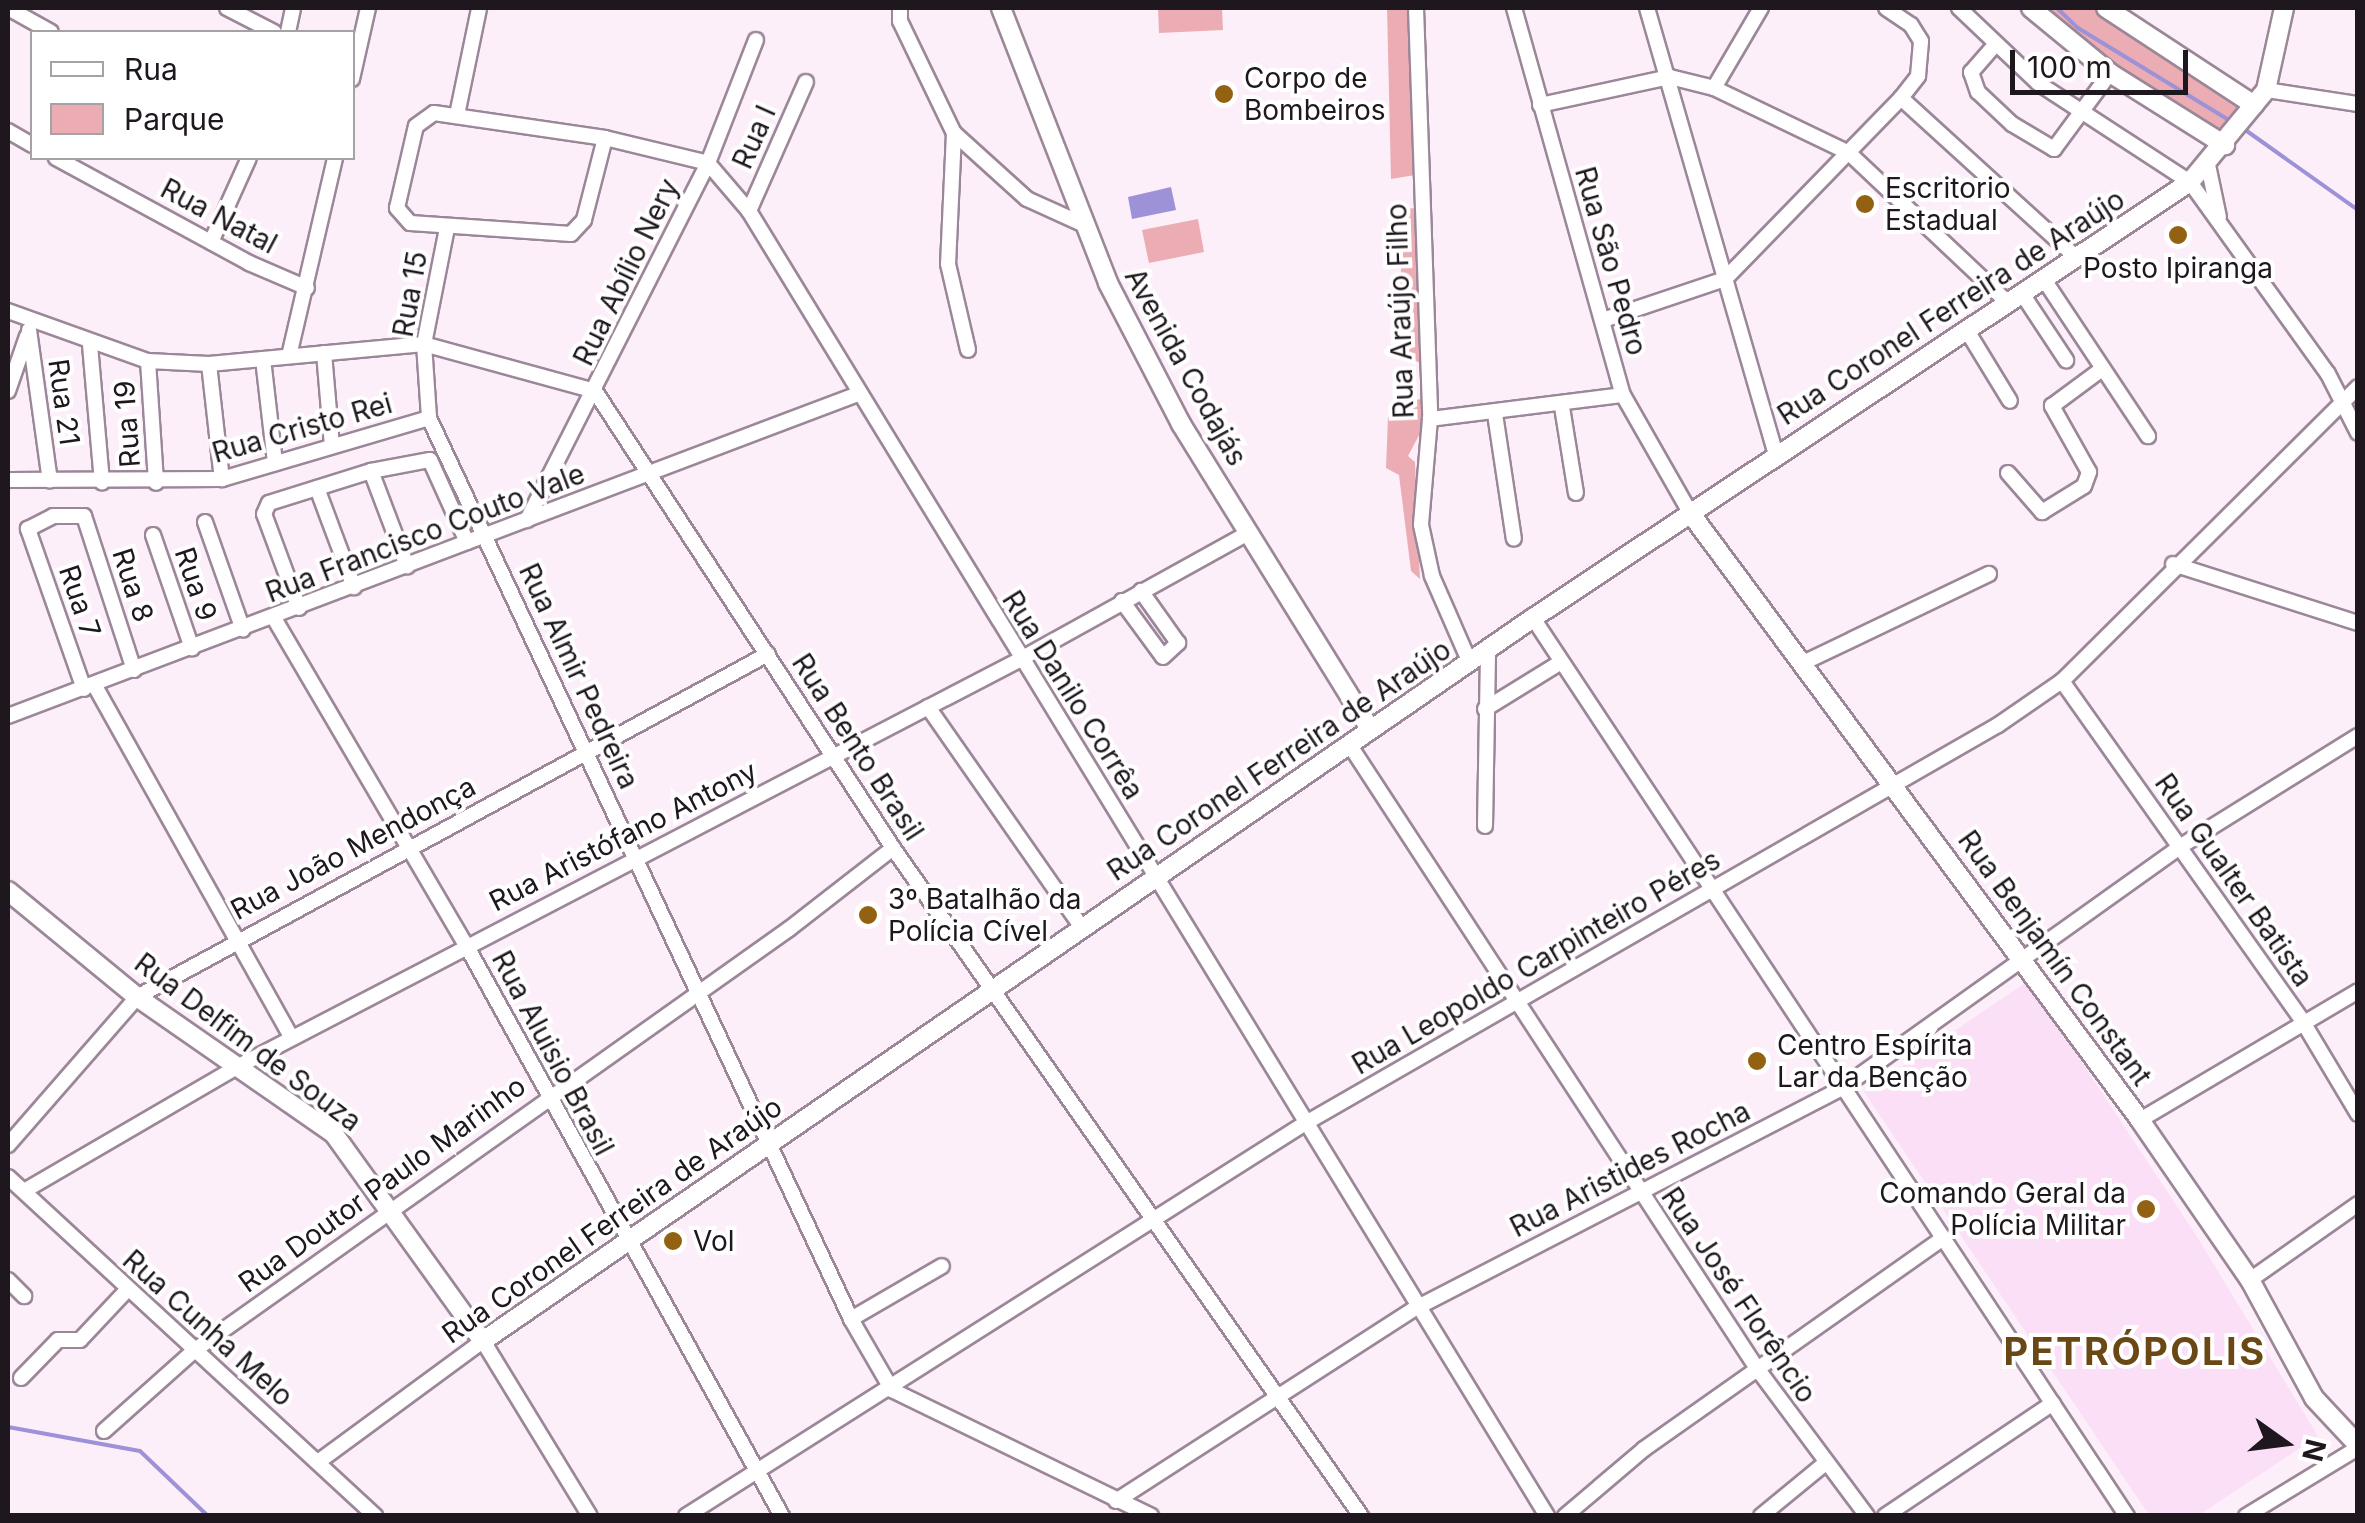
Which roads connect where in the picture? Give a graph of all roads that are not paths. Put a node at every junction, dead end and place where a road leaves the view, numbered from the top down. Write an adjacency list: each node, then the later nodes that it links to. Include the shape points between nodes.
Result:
1 (8, 8): 16 (street)
2 (227, 8): 17 (street)
3 (368, 8): 20 (street)
4 (900, 8): 32 (street)
5 (1001, 8): 44 (street, Avenida Codajás)
6 (1416, 8): 77 (street, Rua Araújo Filho)
7 (1514, 8): 28 (street, Rua São Pedro)
8 (1647, 8): 22 (street)
9 (1762, 8): 24 (street)
10 (1886, 8): 25 (street, via 1912,25 1921,41 1918,76)
11 (1958, 8): 19 (street)
12 (2031, 8): 21 (street)
13 (2106, 8): 26 (street)
14 (2284, 8): 26 (street)
15 (479, 9): 30 (street)
16 (47, 30)
17 (270, 30)
18 (756, 40): 40 (street, Rua Abílio Nery)
19 (1994, 46): 29 (street); 29 (street, via 1971,77 2012,124 2054,150)
20 (355, 66)
21 (2110, 73): 29 (street); 34 (street)
22 (1670, 77): 24 (street); 28 (street); 50 (street)
23 (806, 82): 43 (street, Rua I)
24 (1714, 88): 36 (street)
25 (1902, 98): 36 (street); 48 (street)
26 (2257, 102): 27 (street); 34 (street, Rua Coronel Ferreira de Araújo)
27 (2358, 104)
28 (1540, 105): 54 (street, Rua São Pedro)
29 (2082, 112): 42 (street)
30 (458, 115): 33 (street); 46 (street, via 426,115 416,126 396,208 410,223)
31 (8, 131): 35 (street)
32 (954, 133): 44 (street, via 1028,198); 59 (street, via 947,249)
33 (605, 138): 40 (street); 46 (street, via 580,230)
34 (2228, 140): 41 (street, Rua Coronel Ferreira de Araújo)
35 (30, 144)
36 (1849, 153): 50 (street); 52 (street)
37 (60, 160): 47 (street, Rua Natal)
38 (248, 160): 47 (street)
39 (336, 160): 51 (street)
40 (708, 163): 43 (street, Rua Danilo Corrêa); 69 (street, Rua Abílio Nery)
41 (2208, 165): 42 (street, Rua Coronel Ferreira de Araújo); 45 (street)
42 (2190, 182): 45 (street); 48 (street, Rua Coronel Ferreira de Araújo)
43 (749, 212): 70 (street, Rua Danilo Corrêa)
44 (1080, 222): 97 (street, Avenida Codajás, via 1181,424)
45 (2220, 222): 72 (street)
46 (447, 228): 58 (street, Rua 15)
47 (211, 242): 51 (street, Rua Natal)
48 (2076, 256): 49 (street, Rua Coronel Ferreira de Araújo)
49 (2043, 278): 52 (street, Rua Coronel Ferreira de Araújo); 66 (street)
50 (1725, 279): 54 (street); 81 (street)
51 (307, 288): 61 (street)
52 (2014, 296): 56 (street, Rua Coronel Ferreira de Araújo); 63 (street)
53 (8, 312): 55 (street)
54 (1603, 320): 71 (street, Rua São Pedro)
55 (30, 325): 57 (street); 68 (street); 88 (street, Rua 21)
56 (1966, 328): 73 (street); 81 (street, Rua Coronel Ferreira de Araújo)
57 (90, 344): 64 (street); 89 (street)
58 (424, 344): 60 (street); 69 (street); 76 (street, Rua 15)
59 (968, 350)
60 (324, 353): 61 (street); 80 (street)
61 (289, 356): 62 (street)
62 (263, 358): 65 (street); 82 (street)
63 (2066, 360)
64 (148, 361): 65 (street); 90 (street, Rua 19)
65 (208, 364): 86 (street)
66 (2102, 369): 79 (street); 85 (street, via 2052,406 2089,472 2084,486 2042,512)
67 (2358, 387): 72 (street, Rua Leopoldo Carpinteiro Péres)
68 (8, 391)
69 (595, 391): 84 (street, Rua Bento Brasil); 95 (street, Rua Abílio Nery)
70 (858, 394): 84 (street, Rua Francisco Couto Vale); 116 (street, Rua Danilo Corrêa)
71 (1623, 395): 74 (street); 93 (street, Rua São Pedro)
72 (2341, 399): 78 (street); 102 (street, Rua Leopoldo Carpinteiro Péres)
73 (2010, 401)
74 (1562, 407): 75 (street); 92 (street)
75 (1495, 414): 77 (street); 100 (street)
76 (429, 418): 80 (street, Rua Cristo Rei); 99 (street, Rua 15)
77 (1430, 419): 119 (street, Rua Araújo Filho, via 1421,525 1432,576)
78 (2358, 433)
79 (2148, 436)
80 (332, 446): 82 (street, Rua Cristo Rei)
81 (1776, 454): 93 (street, Rua Coronel Ferreira de Araújo)
82 (275, 463): 86 (street, Rua Cristo Rei)
83 (371, 470): 91 (street); 101 (street, via 430,460); 103 (street)
84 (652, 472): 95 (street, Rua Francisco Couto Vale); 115 (street, Rua Bento Brasil)
85 (2008, 473)
86 (222, 478): 90 (street, Rua Cristo Rei)
87 (8, 480): 88 (street, Rua Cristo Rei)
88 (50, 481): 89 (street, Rua Cristo Rei)
89 (102, 482): 90 (street, Rua Cristo Rei)
90 (156, 484)
91 (317, 488): 105 (street); 108 (street, via 264,508)
92 (1576, 493)
93 (1691, 514): 110 (street, Rua Coronel Ferreira de Araújo); 118 (street, Rua Benjamín Constant)
94 (84, 516): 120 (street, Rua 8); 122 (street, Rua 7, via 67,512 28,528)
95 (526, 520): 99 (street, Rua Francisco Couto Vale)
96 (205, 522): 112 (street)
97 (1248, 533): 106 (street, Rua Aristófano Antony); 126 (street, Avenida Codajás)
98 (153, 535): 113 (street, Rua 9)
99 (485, 536): 101 (street, Rua Francisco Couto Vale); 129 (street, Rua Almir Pedreira)
100 (1514, 538)
101 (468, 542): 103 (street, Rua Francisco Couto Vale)
102 (2173, 564): 111 (street); 121 (street, Rua Leopoldo Carpinteiro Péres)
103 (408, 566): 105 (street, Rua Francisco Couto Vale)
104 (1989, 574): 118 (street)
105 (354, 587): 108 (street, Rua Francisco Couto Vale)
106 (1142, 590): 107 (street, Rua Aristófano Antony); 107 (street, via 1177,641 1162,657)
107 (1122, 601): 116 (street, Rua Aristófano Antony)
108 (299, 608): 109 (street, Rua Francisco Couto Vale)
109 (274, 618): 112 (street, Rua Francisco Couto Vale); 133 (street, Rua Aluisio Brasil)
110 (1532, 618): 114 (street, Rua Coronel Ferreira de Araújo); 117 (street)
111 (2358, 623)
112 (242, 630): 113 (street, Rua Francisco Couto Vale)
113 (192, 648): 120 (street, Rua Francisco Couto Vale)
114 (1488, 650): 119 (street, Rua Coronel Ferreira de Araújo); 124 (street)
115 (768, 654): 129 (street, Rua João Mendonça); 130 (street, Rua Bento Brasil)
116 (1020, 660): 123 (street, Rua Aristófano Antony); 137 (street, Rua Danilo Corrêa)
117 (1561, 662): 124 (street); 139 (street)
118 (1805, 662): 131 (street, Rua Benjamín Constant)
119 (1470, 663): 126 (street, Rua Coronel Ferreira de Araújo)
120 (134, 670): 122 (street, Rua Francisco Couto Vale)
121 (2062, 681): 131 (street, Rua Leopoldo Carpinteiro Péres); 134 (street, Rua Gualter Batista)
122 (89, 687): 125 (street, Rua Francisco Couto Vale); 141 (street, Rua 7)
123 (928, 707): 130 (street, Rua Aristófano Antony); 140 (street)
124 (1485, 708): 132 (street)
125 (8, 716)
126 (1370, 729): 128 (street, Rua Coronel Ferreira de Araújo)
127 (2358, 736): 134 (street, Rua Aristides Rocha)
128 (1348, 744): 137 (street, Rua Coronel Ferreira de Araújo); 148 (street, Rua José Florêncio)
129 (588, 751): 133 (street, Rua João Mendonça); 136 (street, Rua Almir Pedreira)
130 (832, 756): 135 (street, Rua Bento Brasil); 136 (street, Rua Aristófano Antony)
131 (1895, 786): 139 (street, Rua Leopoldo Carpinteiro Péres); 143 (street, Rua Benjamín Constant)
132 (1485, 826)
133 (410, 846): 141 (street, Rua João Mendonça); 142 (street, Rua Aluisio Brasil)
134 (2181, 846): 143 (street, Rua Aristides Rocha); 149 (street, Rua Gualter Batista)
135 (893, 848): 144 (street, Rua Bento Brasil); 145 (street, Rua Doutor Paulo Marinho)
136 (636, 858): 142 (street, Rua Aristófano Antony); 145 (street, Rua Almir Pedreira)
137 (1157, 876): 140 (street, Rua Coronel Ferreira de Araújo); 156 (street, Rua Danilo Corrêa)
138 (8, 891): 147 (street, Rua Delfim de Souza)
139 (1709, 892): 148 (street, Rua Leopoldo Carpinteiro Péres); 152 (street)
140 (1082, 928): 144 (street, Rua Coronel Ferreira de Araújo)
141 (240, 936): 147 (street, Rua João Mendonça); 150 (street, Rua 7)
142 (466, 945): 150 (street, Rua Aristófano Antony); 153 (street, Rua Aluisio Brasil)
143 (2026, 962): 152 (street, Rua Aristides Rocha); 155 (street, Rua Benjamín Constant)
144 (995, 988): 158 (street, Rua Coronel Ferreira de Araújo); 164 (street, Rua Bento Brasil)
145 (697, 992): 153 (street, Rua Doutor Paulo Marinho); 158 (street, Rua Almir Pedreira)
146 (2358, 992): 149 (street)
147 (138, 997): 151 (street, Rua Delfim de Souza); 157 (street, Rua João Mendonça)
148 (1518, 997): 156 (street, Rua Leopoldo Carpinteiro Péres); 161 (street, Rua José Florêncio)
149 (2303, 1022): 154 (street, Rua Gualter Batista); 155 (street)
150 (292, 1038): 151 (street, Rua Aristófano Antony)
151 (235, 1068): 160 (street, Rua Aristófano Antony); 163 (street, Rua Delfim de Souza, via 334,1134)
152 (1842, 1088): 161 (street, Rua Aristides Rocha); 165 (street)
153 (548, 1096): 163 (street, Rua Doutor Paulo Marinho); 166 (street, Rua Aluisio Brasil)
154 (2358, 1114)
155 (2140, 1120): 169 (street, Rua Benjamín Constant)
156 (1304, 1124): 164 (street, Rua Leopoldo Carpinteiro Péres); 172 (street, Rua Danilo Corrêa)
157 (8, 1145)
158 (766, 1146): 166 (street, Rua Coronel Ferreira de Araújo); 173 (street, Rua Almir Pedreira)
159 (8, 1176): 160 (street, Rua Cunha Melo)
160 (24, 1191): 170 (street, Rua Cunha Melo)
161 (1640, 1191): 172 (street, Rua Aristides Rocha); 176 (street, Rua José Florêncio)
162 (2358, 1204): 169 (street)
163 (392, 1208): 174 (street, Rua Delfim de Souza); 175 (street, Rua Doutor Paulo Marinho)
164 (1154, 1224): 178 (street, Rua Leopoldo Carpinteiro Péres); 179 (street, Rua Bento Brasil)
165 (1944, 1237): 176 (street); 180 (street)
166 (627, 1240): 174 (street, Rua Coronel Ferreira de Araújo); 185 (street, Rua Aluisio Brasil)
167 (942, 1266): 173 (street)
168 (8, 1280): 171 (street)
169 (2250, 1280): 182 (street, Rua Benjamín Constant, via 2305,1385)
170 (128, 1290): 175 (street, Rua Cunha Melo); 177 (street, via 80,1340 58,1340)
171 (24, 1296)
172 (1416, 1308): 179 (street, Rua Aristides Rocha); 193 (street, Rua Danilo Corrêa)
173 (851, 1318): 178 (street, Rua Almir Pedreira)
174 (483, 1341): 183 (street, Rua Coronel Ferreira de Araújo); 188 (street, Rua Delfim de Souza)
175 (195, 1350): 181 (street, Rua Doutor Paulo Marinho); 183 (street, Rua Cunha Melo)
176 (1756, 1367): 184 (street, Rua José Florêncio); 194 (street)
177 (21, 1378)
178 (892, 1390): 185 (street, Rua Leopoldo Carpinteiro Péres); 186 (street)
179 (1274, 1400): 186 (street, Rua Aristides Rocha); 192 (street, Rua Bento Brasil)
180 (2053, 1403): 197 (street); 198 (street)
181 (104, 1431)
182 (2358, 1446): 199 (street)
183 (318, 1462): 187 (street, Rua Cunha Melo)
184 (1823, 1464): 195 (street); 196 (street, Rua José Florêncio)
185 (760, 1471): 189 (street, Rua Leopoldo Carpinteiro Péres); 190 (street, Rua Aluisio Brasil)
186 (1116, 1501): 191 (street)
187 (376, 1516)
188 (590, 1516)
189 (686, 1516)
190 (782, 1516)
191 (1151, 1516)
192 (1361, 1516)
193 (1547, 1516)
194 (1565, 1516)
195 (1761, 1516)
196 (1867, 1516)
197 (1885, 1516)
198 (2127, 1516)
199 (2246, 1516)

